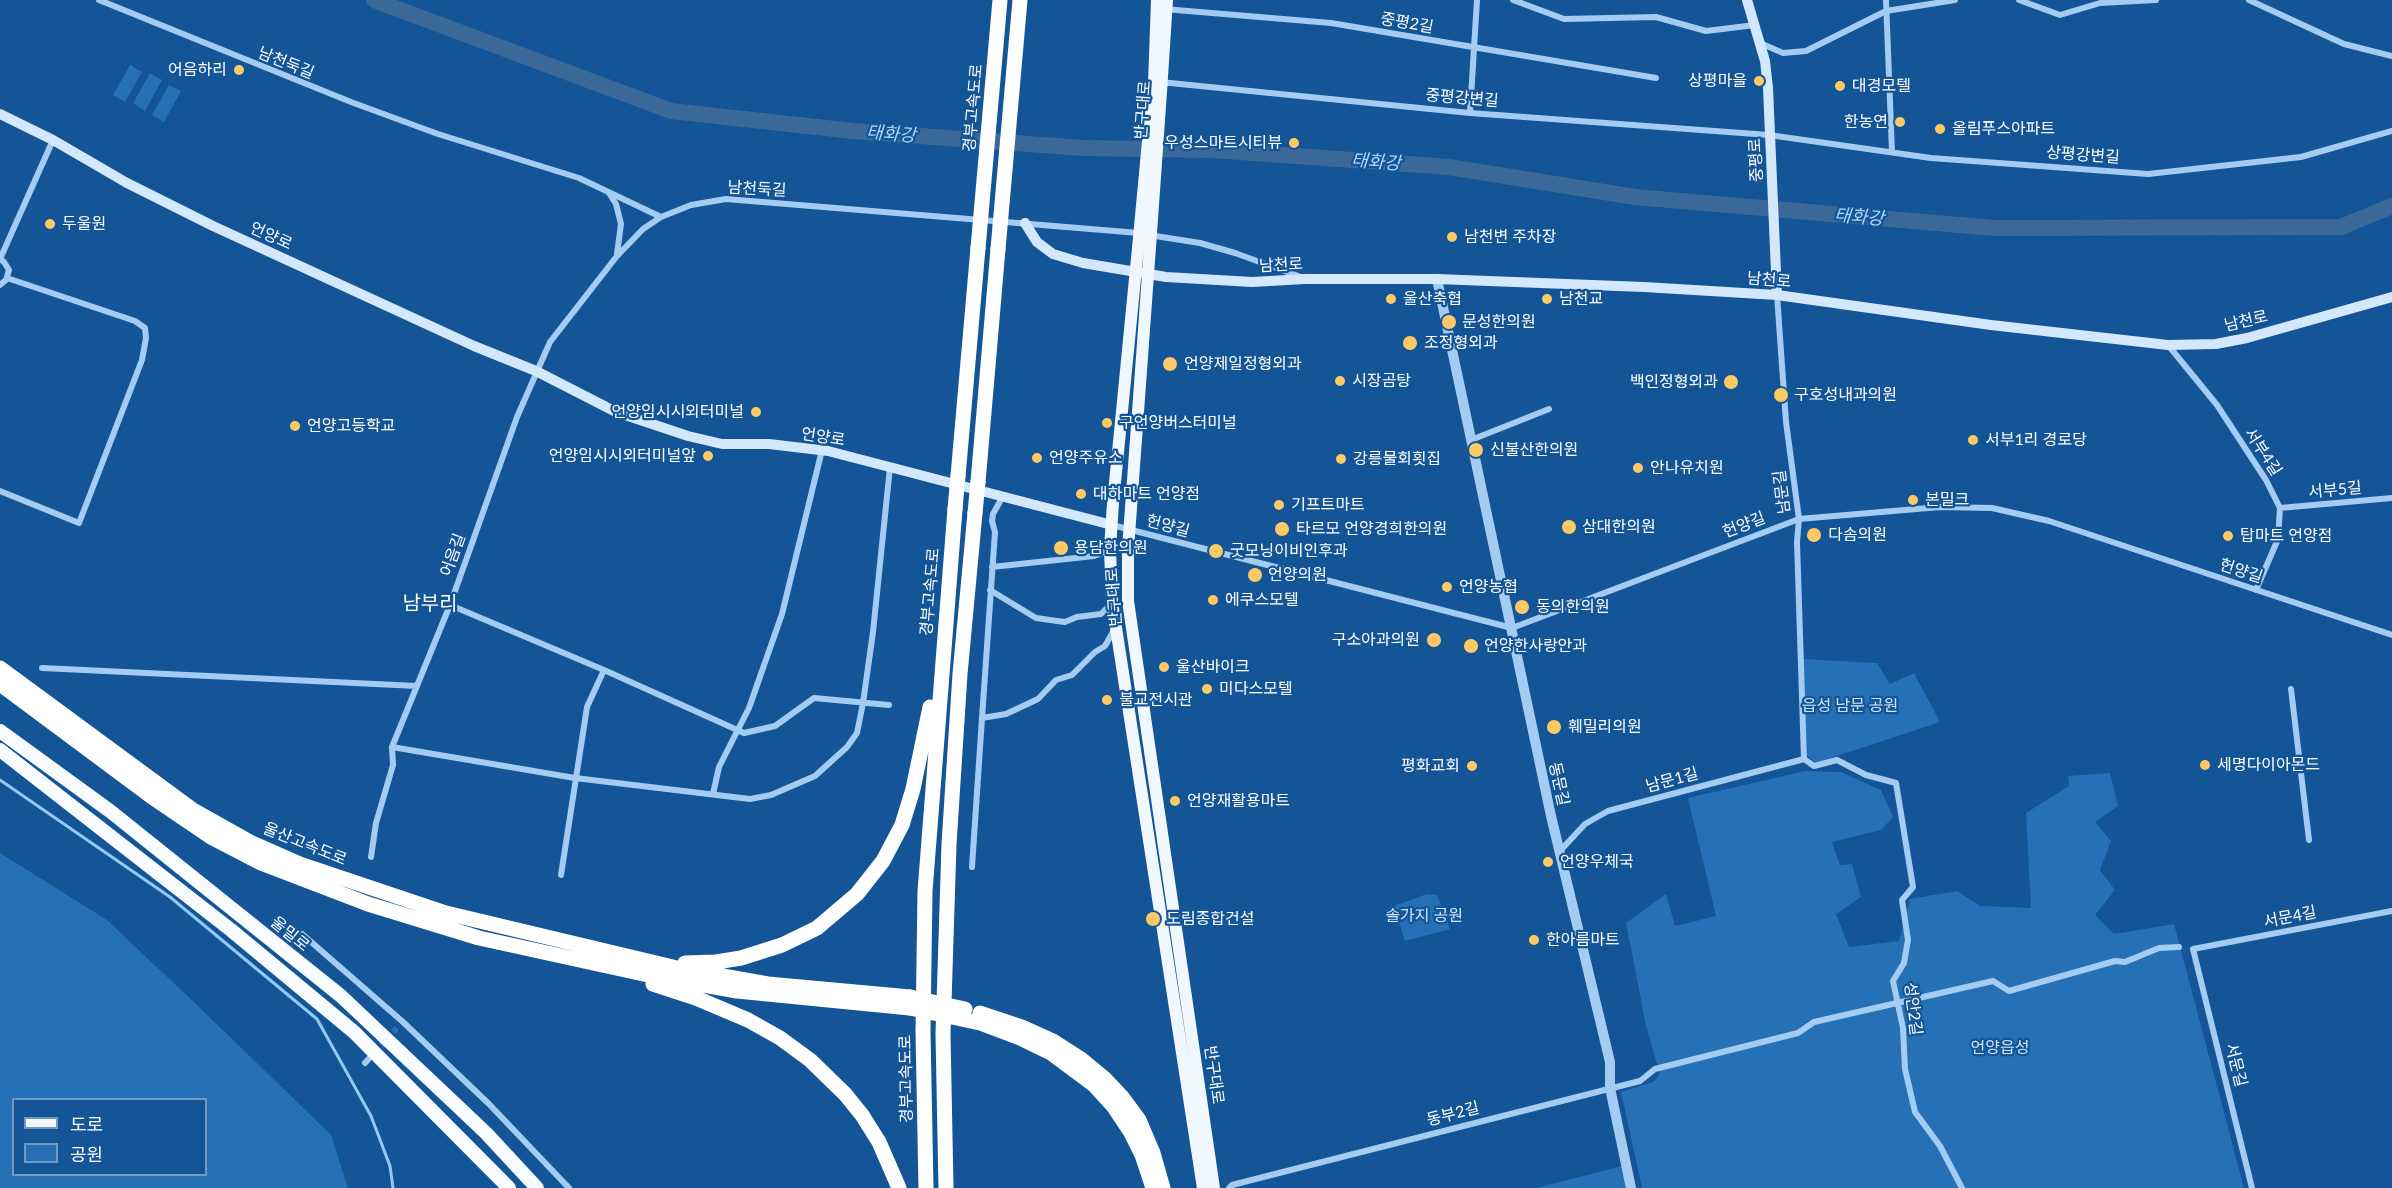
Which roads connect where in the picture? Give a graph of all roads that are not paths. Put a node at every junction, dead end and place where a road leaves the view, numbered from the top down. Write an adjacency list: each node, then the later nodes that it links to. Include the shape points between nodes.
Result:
1 (99, 0): 26 (street, 남천둑길, via 351,102 558,171)
2 (1000, 0): 62 (highway, 경부고속도로, bridge)
3 (1020, 0): 98 (highway, bridge, via 960,674 949,844 943,1034)
4 (1477, 0): 16 (street)
5 (1513, 0): 14 (street, via 1564,19 1656,17 1706,31)
6 (1747, 0): 14 (main road, 중평로)
7 (1886, 0): 13 (street)
8 (1955, 0): 13 (street)
9 (2019, 0): 10 (street, via 2060,15 2100,3)
10 (2156, 0)
11 (2249, 0): 17 (street, via 2343,44)
12 (1162, 4): 16 (street, 중평2길, via 1331,24); 19 (main road, 반구대로)
13 (1886, 11): 15 (street, via 1806,51 1783,53); 25 (street)
14 (1755, 26): 15 (main road, 중평로)
15 (1760, 43): 24 (main road, 중평로, via 1768,88)
16 (1474, 48): 18 (street, 중평2길); 20 (street)
17 (2392, 56)
18 (1656, 78)
19 (1158, 86): 20 (street, 중평강변길); 29 (main road, 반구대로, bridge)
20 (1470, 113): 24 (street, 중평강변길)
21 (0, 114): 23 (main road, 언양로)
22 (2392, 131): 25 (street, 상평강변길, via 2301,157 2148,174)
23 (53, 140): 31 (street); 41 (main road, 언양로, via 213,226)
24 (1770, 140): 25 (street, 상평강변길); 38 (main road, 중평로)
25 (1892, 152)
26 (609, 192): 27 (street, 남천둑길); 30 (street, via 621,224)
27 (661, 217): 28 (street, 남천둑길, via 691,205 726,199); 30 (street)
28 (1025, 223): 32 (main road, 남천로, via 1037,242 1053,254); 35 (street, 남천둑길, via 1119,230 1200,243)
29 (1144, 247): 32 (main road, 반구대로); 33 (main road, 반구대로)
30 (617, 256): 41 (street, via 550,342)
31 (0, 259): 34 (street, via 7,266)
32 (1135, 273): 33 (main road, 남천로); 51 (main road, 반구대로)
33 (1148, 274): 35 (main road, 남천로, via 1252,282); 52 (main road, 반구대로)
34 (7, 278): 37 (street); 46 (street, via 135,321 145,328 146,338 142,360 79,523)
35 (1305, 279): 36 (main road, 남천로)
36 (1437, 279): 38 (main road, 남천로); 43 (street, 동문길)
37 (0, 285)
38 (1777, 295): 40 (main road, 남천로); 50 (street, 남문길, via 1786,422)
39 (2392, 297): 40 (main road, 남천로, via 2247,338 2216,344)
40 (2168, 345): 49 (street, 서부4길, via 2217,405)
41 (536, 371): 44 (main road, 언양로, via 616,412 688,436 722,444); 58 (street, 어음길)
42 (1549, 409): 43 (street)
43 (1471, 440): 60 (street, 동문길)
44 (822, 450): 45 (main road, 언양로); 73 (street, via 782,615)
45 (890, 467): 47 (main road, 언양로); 69 (street)
46 (0, 491)
47 (1003, 496): 51 (main road, 언양로); 54 (street, via 993,514)
48 (2392, 498): 49 (street, 서부5길)
49 (2280, 508): 56 (street, via 2278,539)
50 (1800, 519): 56 (street, 헌양길, via 1940,507 1992,508 2049,521); 60 (street, 헌양길); 76 (street, 남문길, via 1797,542)
51 (1112, 525): 52 (street, 헌양길); 53 (main road, 반구대로)
52 (1130, 529): 60 (street, 헌양길); 107 (main road, 반구대로, via 1128,601)
53 (1110, 549): 54 (street, via 1094,556); 57 (main road, 반구대로)
54 (992, 567): 55 (street)
55 (990, 590): 57 (street, via 1036,618 1065,622 1101,614); 71 (street)
56 (2256, 590): 61 (street, 헌양길)
57 (1112, 602): 59 (main road, 반구대로)
58 (450, 605): 65 (street); 67 (street, 어음길)
59 (1116, 623): 71 (street, via 1104,646 1072,675 1056,680 1029,704 1006,714); 106 (main road, 반구대로)
60 (1512, 628): 80 (street, 동문길)
61 (2392, 635)
62 (944, 638): 88 (highway, via 908,808 888,852 857,894 817,928 762,952 702,963); 103 (highway, 경부고속도로, via 925,891)
63 (42, 668): 67 (street)
64 (0, 669): 88 (highway, 울산고속도로, via 193,810 250,842 300,864 446,913)
65 (604, 670): 73 (street); 77 (street, via 587,707)
66 (0, 684): 89 (highway, 울산고속도로, via 152,798 235,851 403,915 479,938)
67 (417, 686): 74 (street, 어음길)
68 (2291, 689): 79 (street)
69 (863, 703): 70 (street); 73 (street, via 814,698 775,726); 78 (street, via 857,733 815,776 771,795 750,799)
70 (889, 705)
71 (982, 718): 82 (street)
72 (0, 730): 101 (highway, 울밀로, via 110,811 341,996 486,1132)
73 (737, 731): 78 (street, via 720,767)
74 (392, 747): 77 (street); 81 (street, 어음길, via 393,765 376,823)
75 (0, 750): 100 (highway, 울밀로, via 231,930 354,1032)
76 (1804, 759): 80 (street, 남문1길, via 1608,811 1585,824); 91 (street, 성안2길, via 1814,766 1837,760 1866,775 1896,783 1912,887 1902,900 1908,940 1904,963 1893,981)
77 (575, 778): 78 (street); 83 (street)
78 (713, 794)
79 (2309, 840)
80 (1560, 851): 97 (street, 동문길, via 1610,1062)
81 (371, 857)
82 (972, 867)
83 (561, 875)
84 (2392, 911): 87 (street, 서문4길)
85 (302, 934): 93 (street)
86 (2179, 947): 91 (street, 동부2길, via 2159,948 2125,962 2115,961 2009,990 1993,981)
87 (2193, 950): 111 (street, 서문길)
88 (640, 959): 90 (highway, via 744,981)
89 (585, 961): 90 (highway, via 737,991); 102 (highway, via 730,1011 796,1049 854,1105 879,1142)
90 (910, 1003): 92 (highway, bridge)
91 (1897, 1003): 97 (street, 동부2길, via 1814,1022 1798,1033 1655,1069 1640,1081); 110 (street, 성안2길, via 1915,1112 1940,1146)
92 (980, 1018): 104 (highway, via 1051,1053 1094,1085 1130,1131); 105 (highway, via 1022,1027 1053,1041 1104,1078 1138,1120)
93 (403, 1022): 94 (street); 99 (street, via 489,1104)
94 (397, 1028)
95 (373, 1054): 96 (street)
96 (365, 1063)
97 (1610, 1088): 108 (street, 동부2길); 109 (street, 동문길)
98 (946, 1184)
99 (566, 1187)
100 (509, 1188)
101 (537, 1188)
102 (898, 1188)
103 (926, 1188)
104 (1153, 1188)
105 (1163, 1188)
106 (1203, 1188)
107 (1214, 1188)
108 (1228, 1188)
109 (1632, 1188)
110 (1962, 1188)
111 (2252, 1188)

